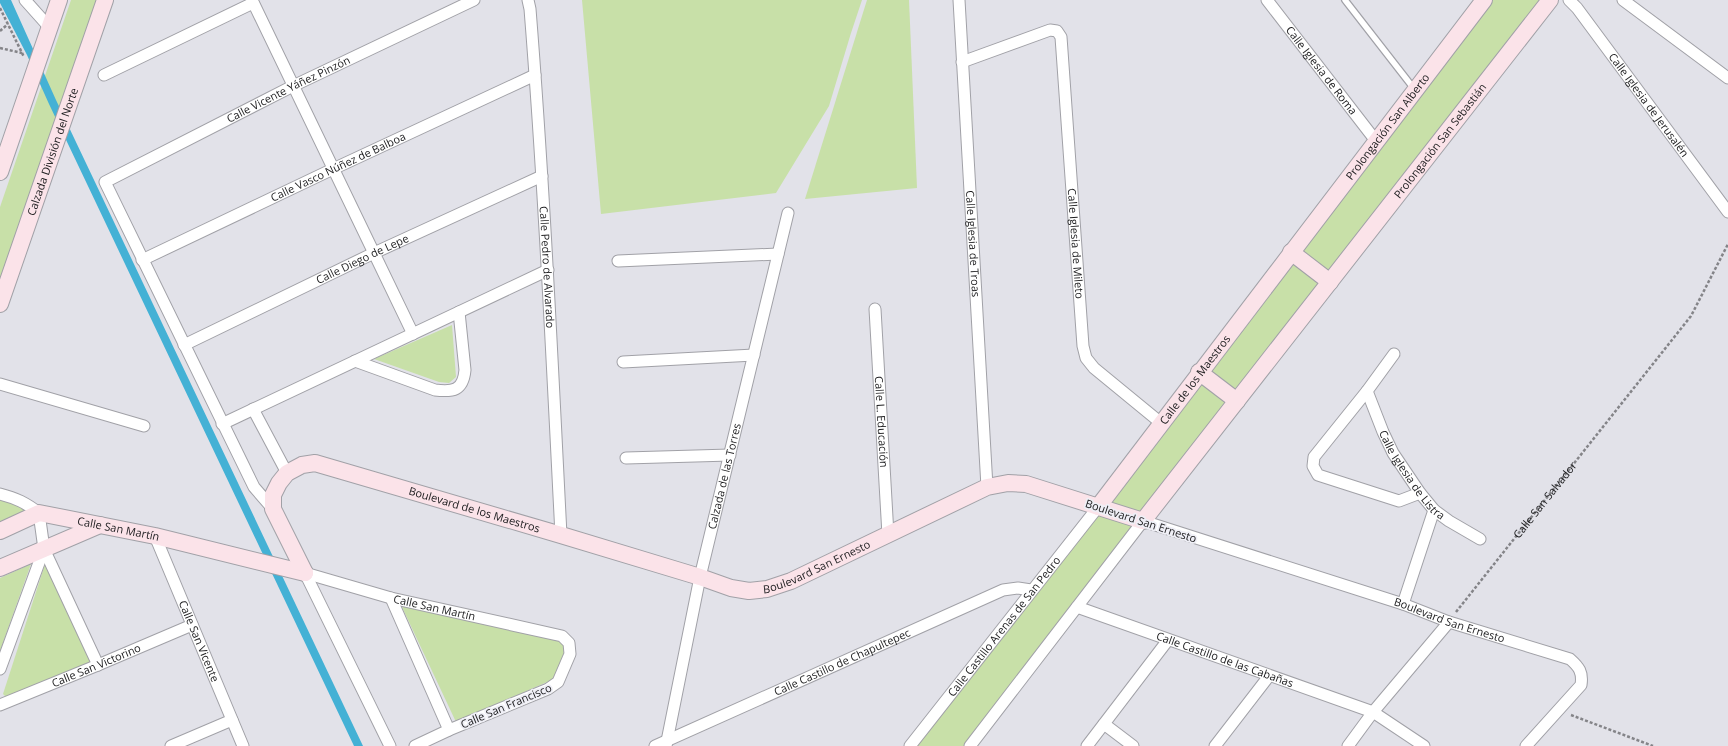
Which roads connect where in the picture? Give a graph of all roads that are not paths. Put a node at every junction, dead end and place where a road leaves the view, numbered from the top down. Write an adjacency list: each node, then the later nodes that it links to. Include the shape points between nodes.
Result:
1 (26, 0): 14 (street)
2 (59, 0): 14 (main road)
3 (105, 0): 34 (main road, Calzada División del Norte)
4 (474, 0): 19 (street, Calle Vicente Yáñez Pinzón)
5 (528, 0): 17 (street, Calle Pedro de Alvarado)
6 (959, 0): 15 (street, Calle Iglesia de Troas)
7 (1268, 0): 21 (street, Calle Iglesia de Roma)
8 (1345, 0): 20 (lane)
9 (1484, 0): 20 (main road, Prolongación San Alberto)
10 (1550, 0): 33 (main road, Prolongación San Sebastián)
11 (1569, 0): 25 (street, Calle Iglesia de Jerusalén)
12 (1624, 0): 18 (street)
13 (252, 1): 16 (street); 19 (street)
14 (50, 28): 23 (main road)
15 (962, 62): 48 (street, Calle Iglesia de Mileto, via 1050,30 1057,31 1061,37 1083,346 1086,358 1094,368); 54 (street, Calle Iglesia de Troas)
16 (104, 75)
17 (535, 75): 22 (street, Calle Vasco Núñez de Balboa); 24 (street, Calle Pedro de Alvarado)
18 (1728, 78)
19 (293, 86): 22 (street); 30 (street, Calle Vicente Yáñez Pinzón, via 105,182)
20 (1415, 90): 21 (main road, Prolongación San Alberto)
21 (1376, 141): 27 (main road, Prolongación San Alberto)
22 (333, 169): 28 (street); 30 (street, Calle Vasco Núñez de Balboa)
23 (0, 172)
24 (542, 176): 28 (street, Calle Diego de Lepe); 32 (street, Calle Pedro de Alvarado)
25 (1728, 212)
26 (788, 213): 29 (street, Calzada de las Torres)
27 (1291, 252): 33 (main road); 43 (main road, Calle de los Maestros)
28 (374, 253): 37 (street); 38 (street, Calle Diego de Lepe)
29 (778, 254): 31 (street); 40 (street, Calzada de las Torres)
30 (142, 260): 38 (street)
31 (618, 261)
32 (548, 270): 36 (street); 64 (street, Calle Pedro de Alvarado)
33 (1330, 282): 46 (main road)
34 (0, 304)
35 (875, 309): 65 (street, Calle L. Educación)
36 (459, 312): 37 (street); 41 (street, via 465,370 464,380 458,388 448,391 435,390)
37 (413, 334): 41 (street)
38 (184, 345): 49 (street)
39 (1394, 354): 45 (street)
40 (754, 355): 42 (street); 51 (street, Calzada de las Torres)
41 (356, 361): 47 (street)
42 (623, 362)
43 (1199, 372): 46 (main road); 48 (main road, Calle de los Maestros)
44 (0, 384): 50 (street)
45 (1367, 391): 55 (street, Calle Iglesia de Listra, via 1393,453); 55 (street, via 1314,457 1313,466 1318,474 1399,501)
46 (1237, 401): 61 (main road)
47 (253, 409): 49 (street); 53 (street)
48 (1161, 423): 57 (main road, Calle de los Maestros)
49 (222, 424): 58 (street, via 254,487)
50 (144, 426)
51 (730, 455): 52 (street); 71 (street, Calzada de las Torres)
52 (626, 458)
53 (287, 473): 58 (main road, Boulevard de los Maestros, via 273,495); 64 (main road, Boulevard de los Maestros, via 302,465 315,463)
54 (988, 487): 57 (main road, Boulevard San Ernesto, via 1008,483 1026,484); 65 (main road, Boulevard San Ernesto)
55 (1420, 493): 59 (street, Calle Iglesia de Listra)
56 (0, 494): 60 (street, Calle San Martín, via 26,503)
57 (1098, 507): 61 (main road, Boulevard San Ernesto); 72 (street, Calle Castillo Arenas de San Pedro)
58 (273, 509): 70 (main road)
59 (1434, 510): 67 (street, Calle Iglesia de Listra); 74 (street)
60 (39, 513): 62 (main road, Calle San Martín); 63 (main road); 68 (street)
61 (1143, 521): 74 (street, Boulevard San Ernesto); 75 (street)
62 (100, 525): 66 (main road, Calle San Martín); 68 (main road)
63 (0, 531)
64 (561, 534): 71 (main road, Boulevard de los Maestros)
65 (888, 535): 71 (main road, Boulevard San Ernesto, via 791,581 767,589 749,591 731,588)
66 (156, 536): 70 (main road, Calle San Martín); 77 (street, Calle San Vicente)
67 (1480, 539)
68 (44, 549): 69 (main road); 80 (street); 81 (street)
69 (0, 568)
70 (304, 573): 73 (street); 91 (street)
71 (700, 577): 88 (street, Calzada de las Torres)
72 (1031, 590): 88 (street, Calle Castillo de Chapultepec, via 1003,590); 94 (street, Calle Castillo Arenas de San Pedro)
73 (392, 598): 79 (street, Calle San Martín, via 562,636); 87 (street, Calle San Martín)
74 (1403, 604): 76 (street, Boulevard San Ernesto)
75 (1077, 607): 78 (street, Calle Castillo de las Cabañas); 95 (street)
76 (1448, 622): 84 (street); 101 (street, Boulevard San Ernesto, via 1570,660 1578,666 1582,676 1581,685)
77 (192, 624): 80 (street, Calle San Victorino); 85 (street, Calle San Vicente)
78 (1168, 640): 82 (street, Calle Castillo de las Cabañas); 86 (street)
79 (568, 643): 87 (street, Calle San Francisco, via 570,654 558,682 548,689)
80 (98, 665): 83 (street, Calle San Victorino)
81 (0, 669)
82 (1269, 676): 84 (street, Calle Castillo de las Cabañas); 98 (street)
83 (0, 705)
84 (1373, 712): 99 (street); 100 (street, Calle Castillo de las Cabañas)
85 (232, 720): 89 (street); 90 (street, Calle San Vicente)
86 (1104, 724): 96 (street); 97 (street)
87 (449, 730): 92 (street, Calle San Francisco)
88 (666, 743): 93 (street, Calle Castillo de Chapultepec)
89 (171, 746)
90 (243, 746)
91 (390, 746)
92 (415, 746)
93 (655, 746)
94 (910, 746)
95 (970, 746)
96 (1087, 746)
97 (1133, 746)
98 (1215, 746)
99 (1348, 746)
100 (1424, 746)
101 (1526, 746)

